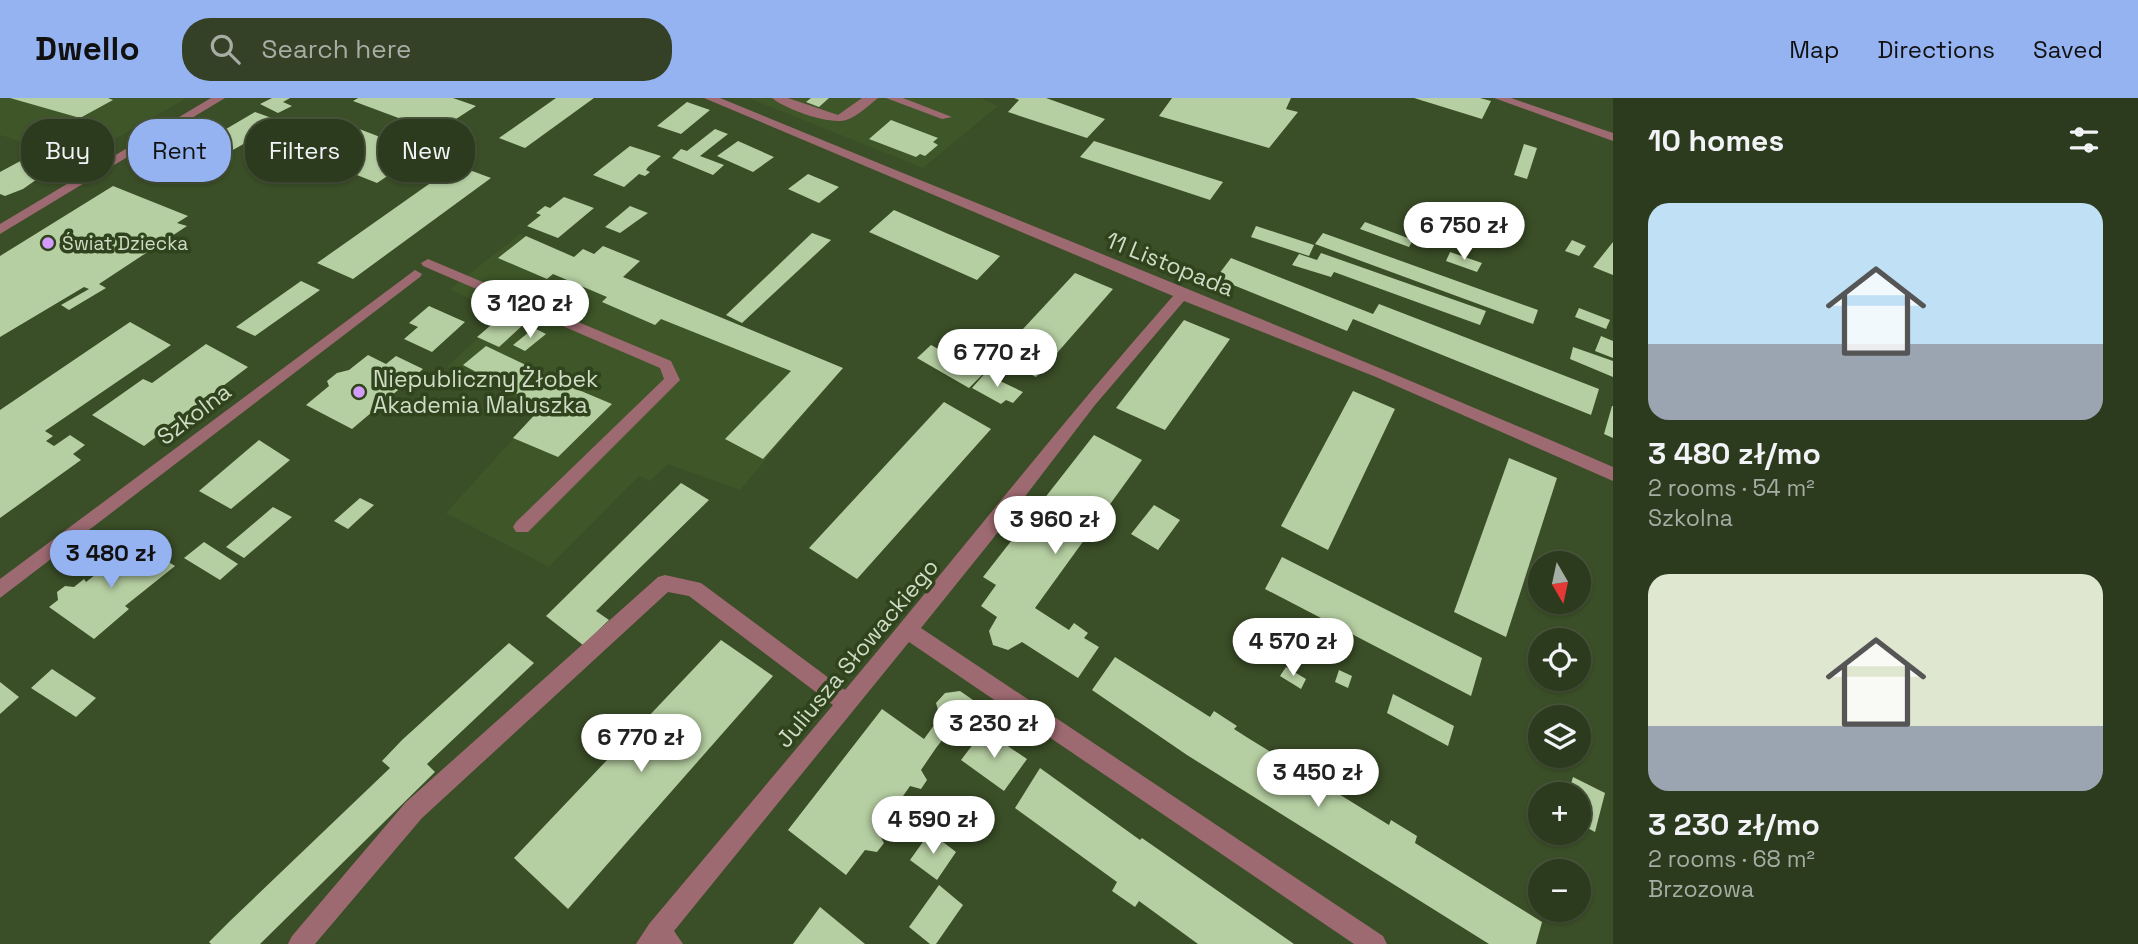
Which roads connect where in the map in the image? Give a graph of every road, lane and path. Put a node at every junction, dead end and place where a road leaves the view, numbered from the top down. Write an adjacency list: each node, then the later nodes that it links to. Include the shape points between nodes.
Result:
1 (219, 98): 9 (street)
2 (710, 98): 10 (street, 11 Listopada, via 745,107)
3 (778, 98): 4 (street, via 832,118 842,118)
4 (872, 98)
5 (892, 98): 7 (street)
6 (1500, 98): 8 (street)
7 (946, 117)
8 (1613, 137)
9 (0, 230)
10 (1182, 294): 11 (street, 11 Listopada, via 1381,373); 14 (street, Juliusza Słowackiego, via 1089,401)
11 (1613, 474)
12 (523, 527): 13 (street, Szkolna, via 672,380 666,365 422,268)
13 (0, 590)
14 (908, 630): 15 (street, Juliusza Słowackiego); 18 (street)
15 (847, 703): 16 (street, Juliusza Słowackiego); 17 (street, via 694,589 665,583 414,810)
16 (659, 940)
17 (300, 944)
18 (1375, 944)

